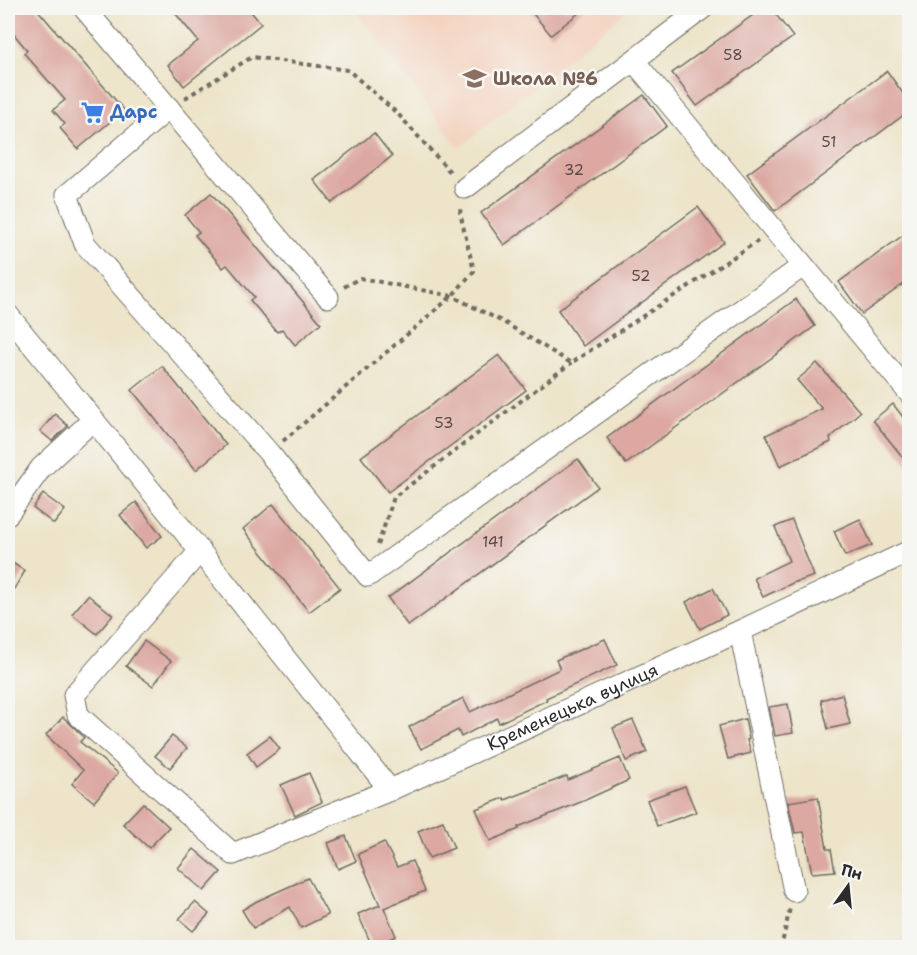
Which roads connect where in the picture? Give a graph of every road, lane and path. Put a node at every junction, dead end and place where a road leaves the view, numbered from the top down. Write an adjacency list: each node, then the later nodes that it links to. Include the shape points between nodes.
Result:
1 (84, 8): 4 (street)
2 (703, 8): 3 (street)
3 (634, 61): 5 (street); 6 (street)
4 (169, 108): 5 (path, via 252,57 348,70 398,114); 9 (street); 14 (street, via 67,195 85,244)
5 (465, 188): 8 (path, via 460,213 474,271)
6 (774, 230): 7 (street); 11 (path)
7 (803, 266): 12 (street); 18 (street)
8 (452, 296): 9 (path, via 360,278); 11 (path); 14 (path)
9 (328, 297)
10 (8, 315): 13 (street)
11 (571, 363): 18 (path, via 394,497)
12 (909, 394)
13 (93, 420): 15 (street, via 41,468); 16 (street)
14 (269, 453): 18 (street)
15 (8, 514)
16 (200, 551): 20 (street); 20 (street, Кременецька вулиця, via 74,695 78,715 233,854)
17 (909, 551): 19 (street, Кременецька вулиця)
18 (368, 576)
19 (740, 631): 20 (street, Кременецька вулиця); 21 (street)
20 (390, 790)
21 (794, 891): 22 (path)
22 (778, 948)

